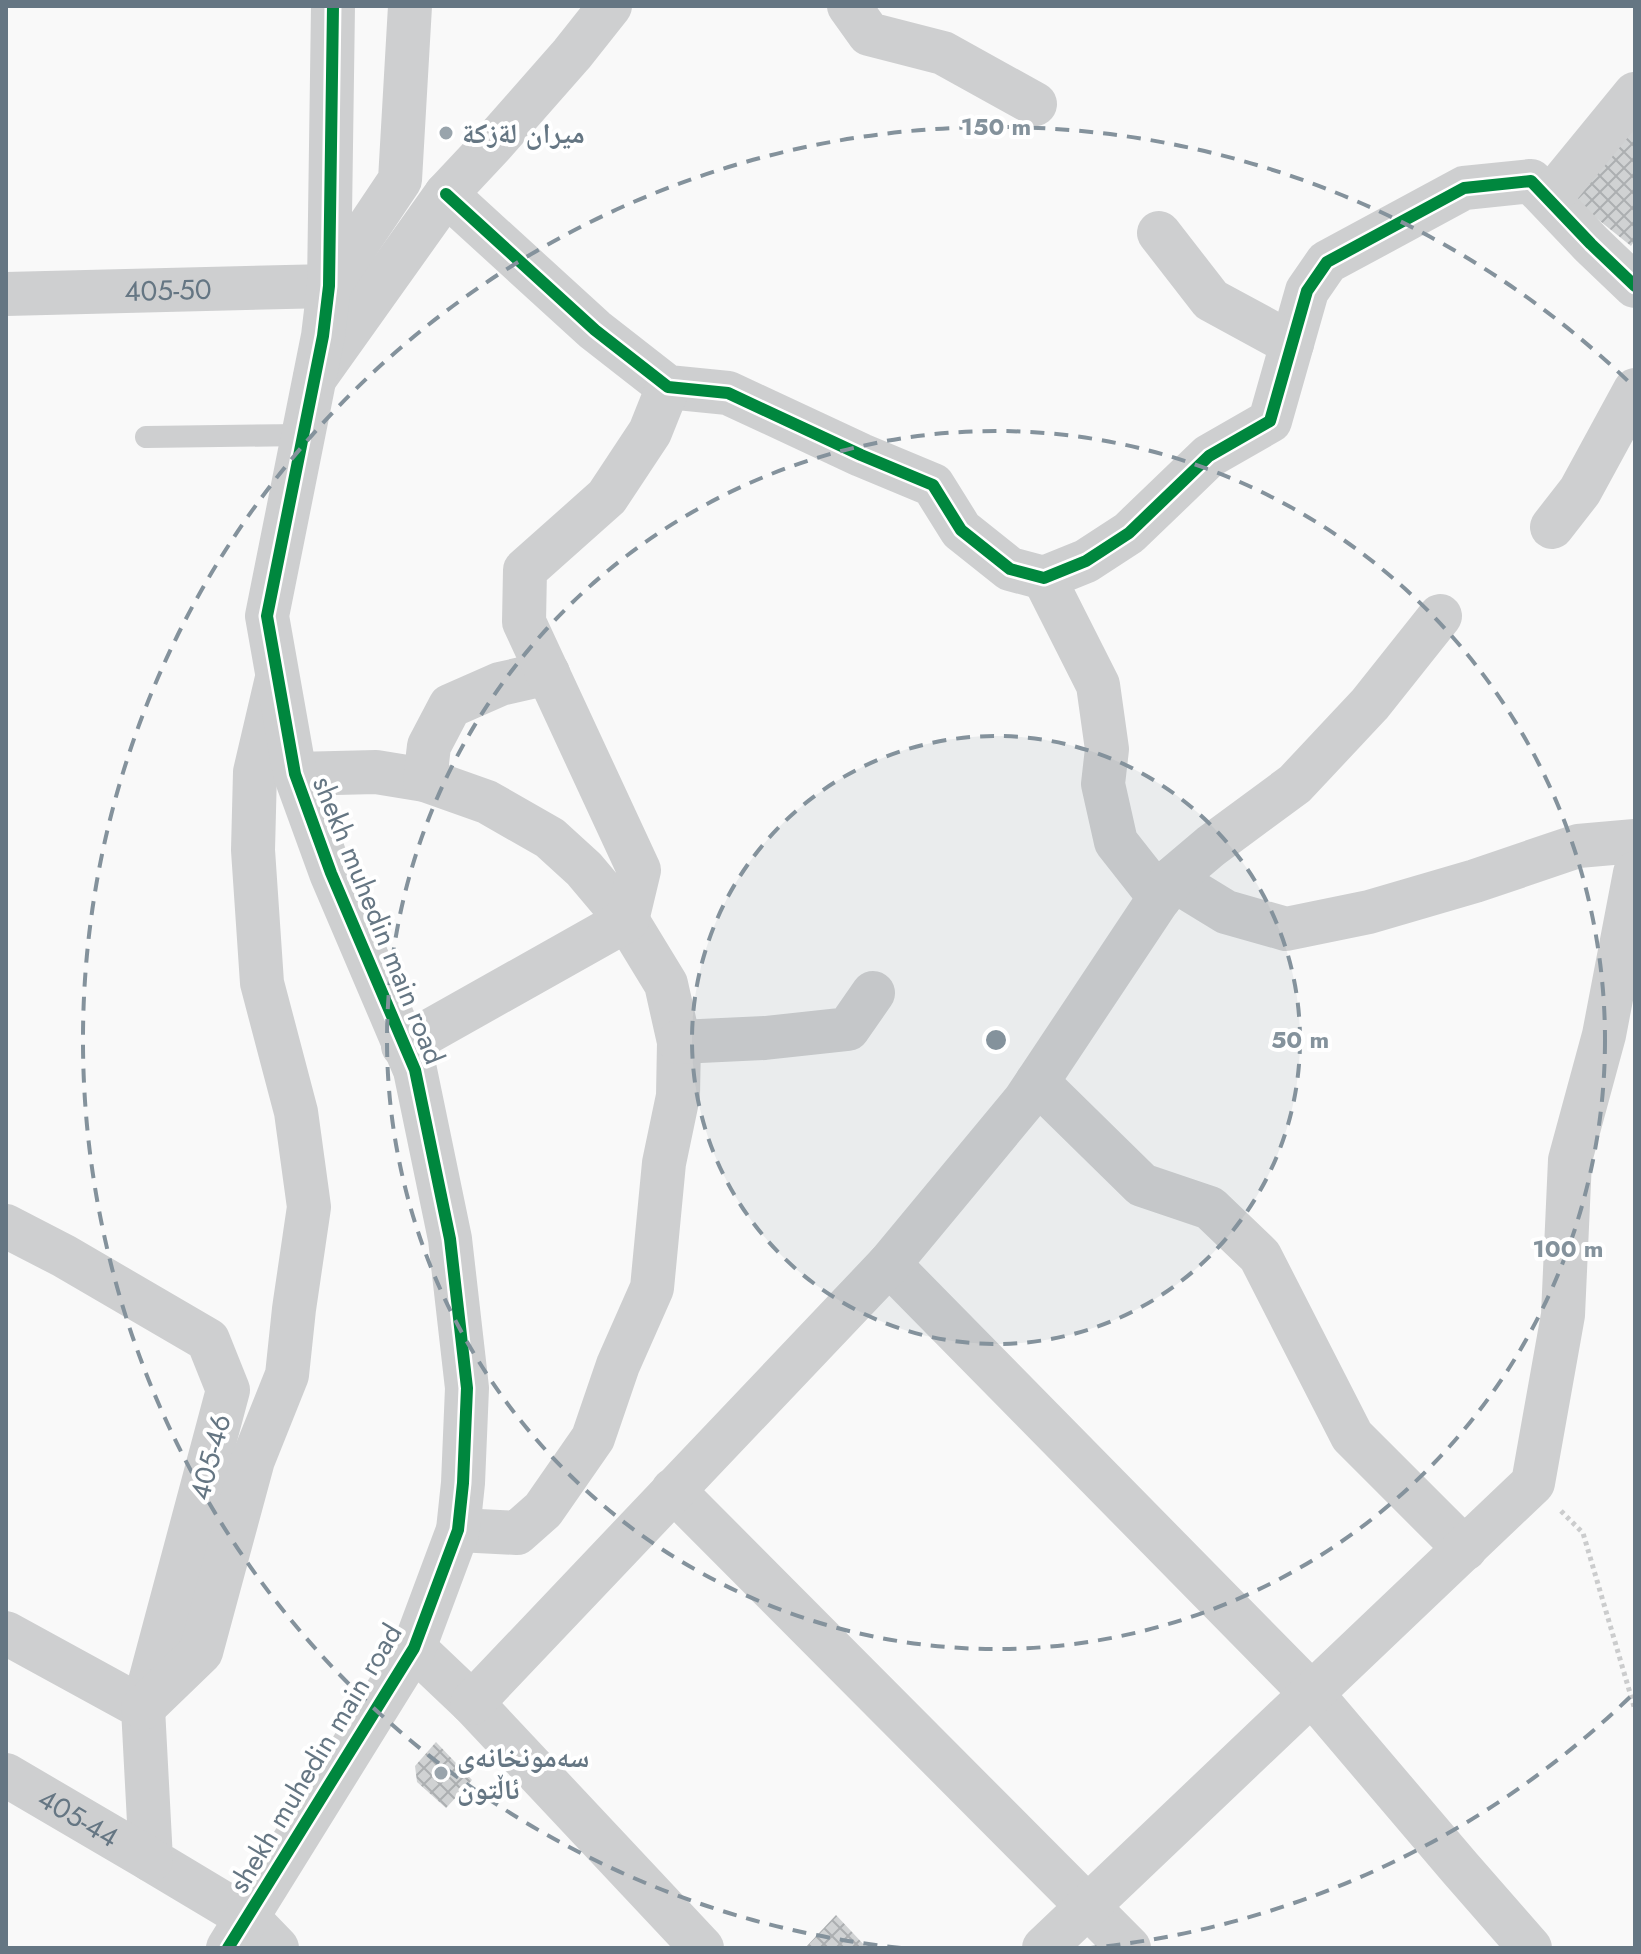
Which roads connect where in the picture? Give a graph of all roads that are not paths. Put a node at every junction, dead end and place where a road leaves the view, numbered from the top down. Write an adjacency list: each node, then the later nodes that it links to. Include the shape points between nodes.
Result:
1 (333, 6): 10 (street, shekh muhedin main road)
2 (410, 6): 10 (street, via 400,180)
3 (610, 6): 7 (street)
4 (849, 6): 6 (street, via 869,34 943,53)
5 (1635, 94): 8 (street)
6 (1035, 104)
7 (446, 194): 14 (street); 15 (street, via 595,330)
8 (1549, 199): 11 (street); 13 (street, via 1531,181 1464,188 1327,262 1307,291)
9 (1159, 233): 13 (street, via 1211,300)
10 (329, 286): 12 (street, 405-50); 14 (street, shekh muhedin main road)
11 (1635, 286)
12 (6, 294)
13 (1292, 344): 20 (street, via 1270,421 1209,456 1129,533 1086,561)
14 (315, 378): 17 (street, shekh muhedin main road)
15 (668, 387): 20 (street, via 728,393 933,485 961,530 1010,569); 22 (street, via 650,432 607,497 525,570 524,622)
16 (1635, 390): 19 (street, via 1580,491)
17 (303, 435): 18 (lane); 23 (street, shekh muhedin main road, via 267,616)
18 (146, 437)
19 (1552, 527)
20 (1044, 578): 28 (street, via 1098,685 1107,749 1103,784 1116,842)
21 (1440, 616): 28 (street, via 1370,704 1295,784 1211,846)
22 (548, 673): 25 (street, via 500,684 450,706 429,746); 29 (street, via 639,870)
23 (277, 678): 24 (street, shekh muhedin main road); 44 (street, via 255,772 253,850 262,983 296,1112 309,1207 287,1375 253,1460 201,1652)
24 (295, 774): 25 (street, via 376,772); 33 (street, shekh muhedin main road)
25 (425, 780): 29 (street, via 487,802 550,838)
26 (1635, 841): 28 (street, via 1578,846 1369,912 1286,929)
27 (1635, 873): 31 (street)
28 (1166, 889): 34 (street)
29 (627, 920): 32 (street, via 666,984); 33 (street)
30 (873, 993): 32 (street, via 848,1029)
31 (1620, 1038): 39 (street, via 1570,1160 1563,1315 1533,1483)
32 (679, 1042): 38 (street, via 678,1096 664,1163 652,1288 593,1438 543,1510 517,1533)
33 (403, 1046): 38 (street, shekh muhedin main road, via 415,1070 450,1239 467,1388)
34 (1037, 1082): 36 (street); 39 (street, via 1142,1185 1210,1208 1260,1256 1352,1436)
35 (6, 1226): 44 (street, 405-46, via 208,1340 228,1390)
36 (889, 1264): 37 (street); 42 (street)
37 (673, 1490): 43 (street); 47 (street)
38 (458, 1530): 41 (street, shekh muhedin main road)
39 (1465, 1549): 42 (street)
40 (6, 1633): 44 (street)
41 (414, 1648): 43 (street); 48 (street, shekh muhedin main road)
42 (1312, 1694): 47 (street); 52 (street)
43 (472, 1703): 49 (street)
44 (143, 1708): 46 (street, 405-46)
45 (6, 1775): 46 (street, 405-44)
46 (151, 1860): 48 (street, 405-44)
47 (1088, 1906): 50 (street); 51 (street)
48 (251, 1938)
49 (702, 1948)
50 (1044, 1948)
51 (1129, 1948)
52 (1530, 1948)

